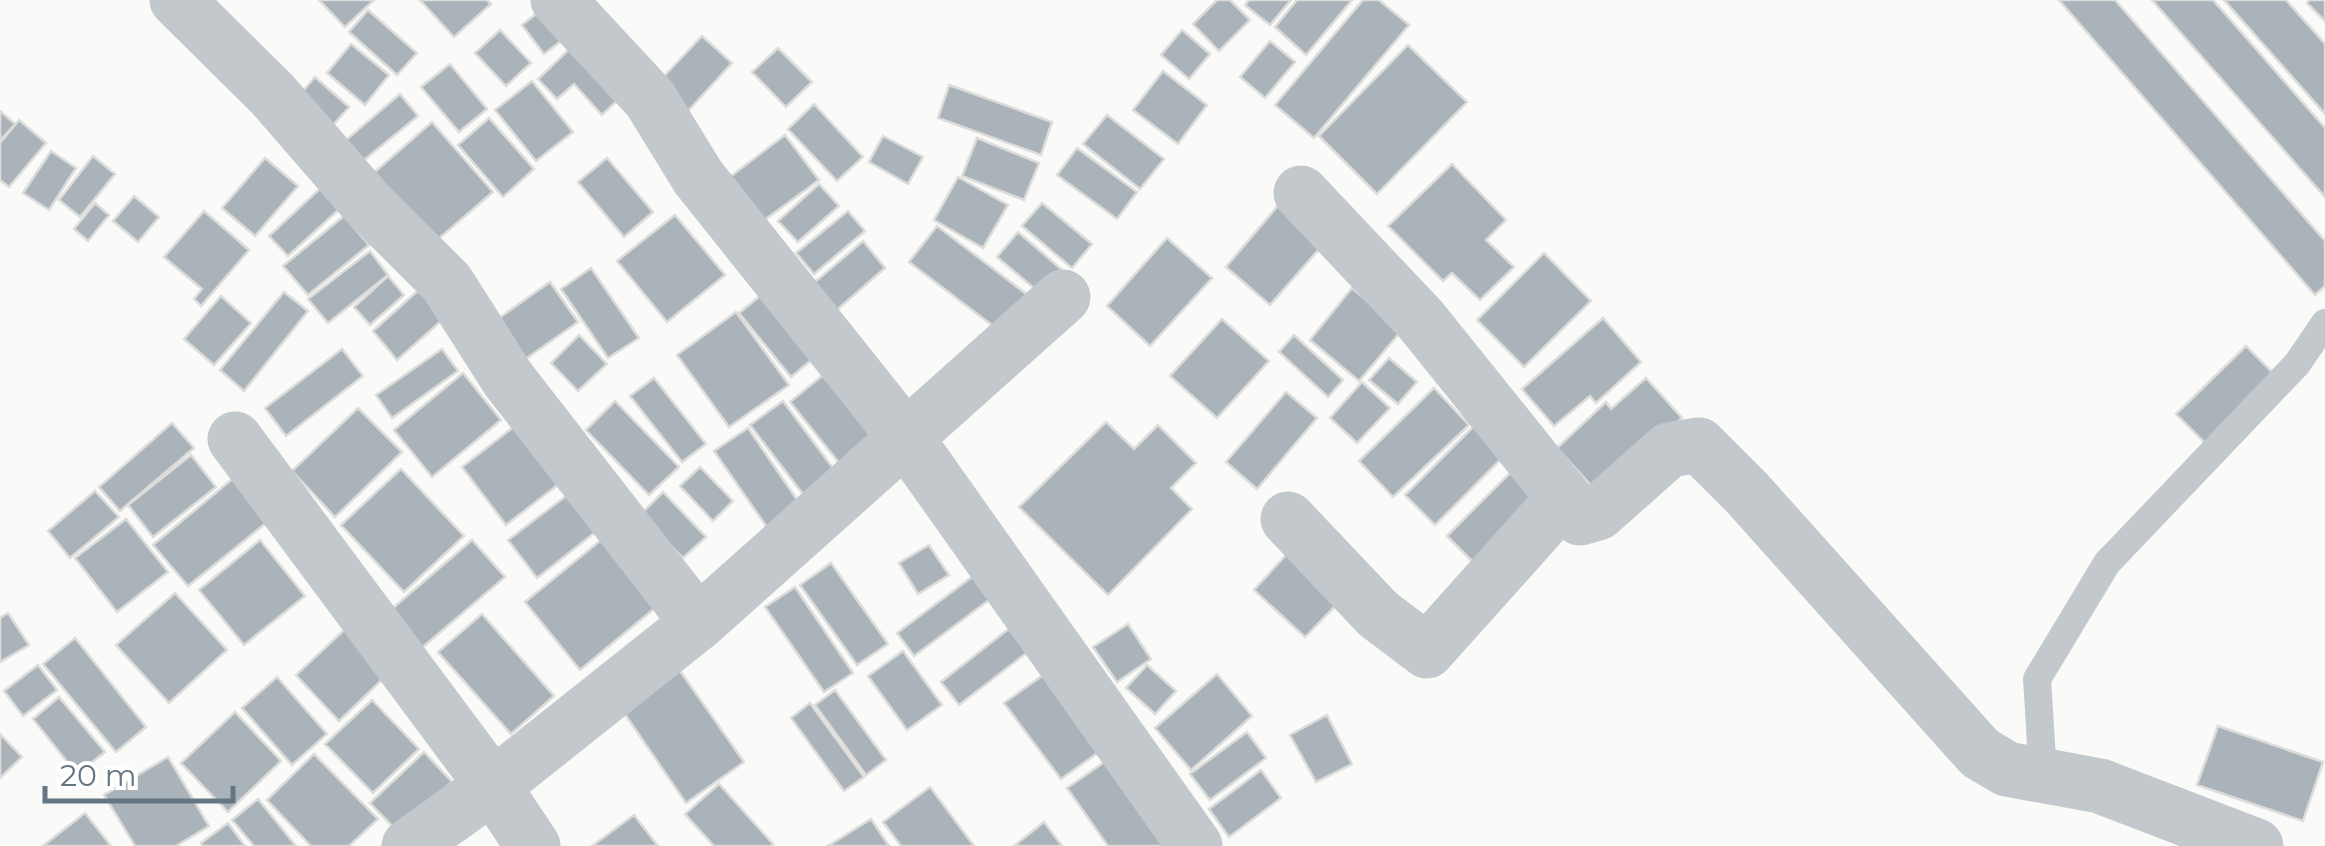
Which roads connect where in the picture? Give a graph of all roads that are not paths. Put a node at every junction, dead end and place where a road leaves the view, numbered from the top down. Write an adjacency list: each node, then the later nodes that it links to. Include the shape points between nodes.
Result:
1 (177, 0): 10 (street, via 446,283 508,379)
2 (558, 0): 6 (street, via 650,99 698,177)
3 (1300, 193): 8 (street, via 1421,320)
4 (1063, 298): 6 (street)
5 (2325, 323): 11 (lane, via 2297,364 2106,563 2037,679)
6 (906, 438): 10 (street); 13 (street)
7 (235, 439): 12 (street)
8 (1564, 498): 9 (street, via 1427,650 1378,614); 11 (street, via 1580,518 1598,514 1669,450 1698,445 1980,753 2007,769)
9 (1288, 519)
10 (698, 623): 12 (street)
11 (2043, 776): 16 (street, via 2100,786)
12 (493, 786): 14 (street); 15 (street)
13 (1190, 844)
14 (409, 846)
15 (533, 846)
16 (2256, 846)

